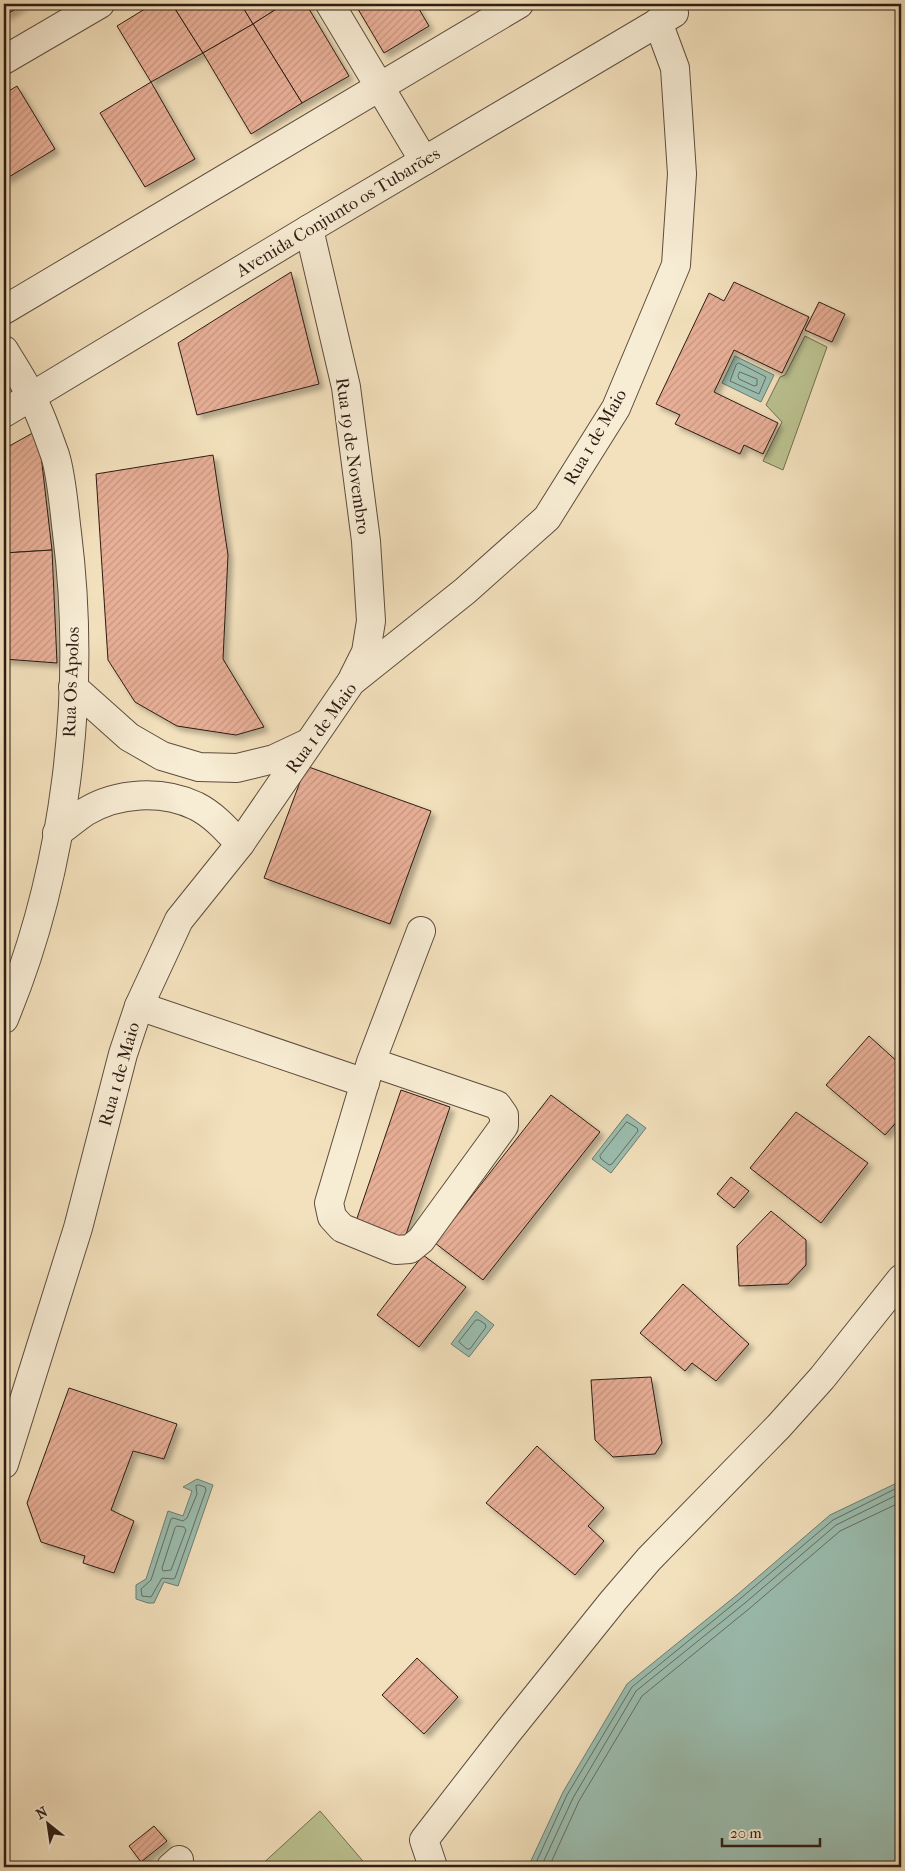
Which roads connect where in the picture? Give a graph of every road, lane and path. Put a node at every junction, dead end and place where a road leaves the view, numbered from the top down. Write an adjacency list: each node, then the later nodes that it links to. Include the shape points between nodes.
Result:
1 (100, 4): 5 (street)
2 (330, 4): 6 (street)
3 (520, 4): 6 (street)
4 (666, 17): 7 (street, Avenida Conjunto os Tubarões); 13 (street, Rua 1 de Maio, via 675,68 682,174 676,265 616,408 547,518 465,591)
5 (4, 60)
6 (378, 88): 7 (street); 9 (street)
7 (424, 161): 8 (street, Avenida Conjunto os Tubarões)
8 (309, 229): 11 (street, Avenida Conjunto os Tubarões); 13 (street, Rua 19 de Novembro, via 346,387 366,541 371,621 366,652)
9 (4, 310)
10 (4, 350): 11 (street, Rua Os Apolos)
11 (32, 397): 12 (street, Avenida Conjunto os Tubarões); 14 (street, Rua Os Apolos, via 56,457 63,503 72,595)
12 (4, 413)
13 (351, 682): 15 (street, Rua 1 de Maio)
14 (73, 687): 15 (street, via 129,737 162,756 199,766 237,768 274,759); 16 (street, Rua Os Apolos)
15 (309, 742): 17 (street, Rua 1 de Maio)
16 (57, 833): 17 (street, via 86,811 113,800 141,795 170,797 197,806 221,823); 20 (street, Rua Os Apolos, via 28,953)
17 (240, 844): 19 (street, Rua 1 de Maio, via 179,920)
18 (421, 931): 21 (street)
19 (139, 1006): 21 (street); 23 (street, Rua 1 de Maio, via 123,1054 78,1228)
20 (4, 1019)
21 (368, 1073): 21 (street, via 329,1203 332,1217 342,1228 396,1250 410,1249 504,1126 504,1115 497,1105)
22 (901, 1279): 24 (street, via 780,1426 649,1559 506,1733 424,1840)
23 (4, 1464)
24 (433, 1867)

